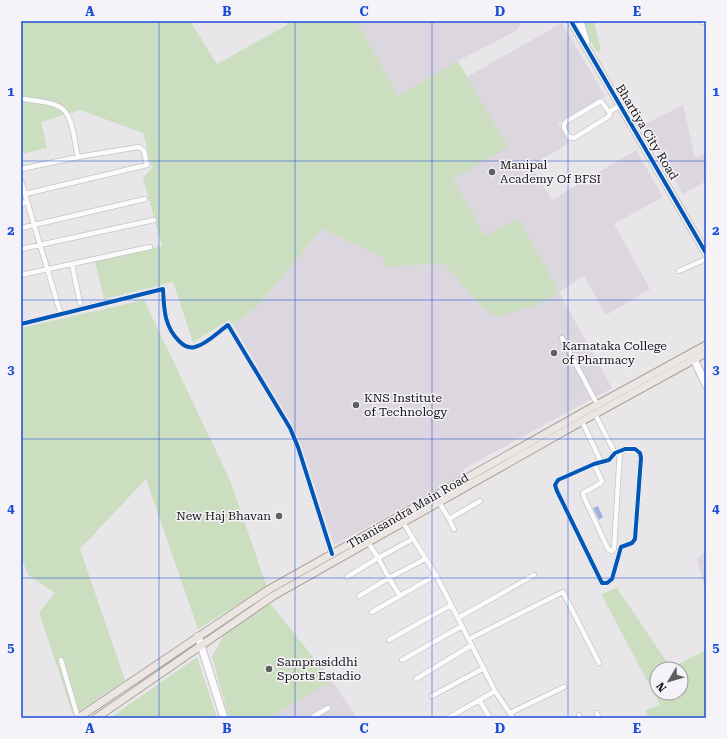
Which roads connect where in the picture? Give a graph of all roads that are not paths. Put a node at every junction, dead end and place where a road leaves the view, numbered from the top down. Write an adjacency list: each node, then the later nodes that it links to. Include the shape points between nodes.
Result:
1 (571, 21): 4 (street, Bhartiya City Road)
2 (580, 21): 9 (street, Bhartiya City Road, via 592,52)
3 (24, 99): 6 (street, via 58,106 65,111 69,117)
4 (620, 106): 5 (street); 9 (street, Bhartiya City Road)
5 (609, 112): 5 (street, via 601,101 567,121 564,128 569,137 574,138 608,117)
6 (78, 157): 7 (street); 10 (street, via 139,148 144,151 147,165)
7 (21, 169)
8 (21, 181): 10 (street)
9 (669, 186): 17 (street, Bhartiya City Road)
10 (25, 194): 12 (street)
11 (145, 199): 15 (street)
12 (27, 202): 13 (street); 15 (street)
13 (21, 204)
14 (154, 220): 18 (street)
15 (34, 225): 16 (street); 18 (street)
16 (21, 228)
17 (697, 235): 21 (street, Bhartiya City Road); 22 (street, Bhartiya City Road)
18 (40, 245): 20 (street); 25 (street)
19 (150, 247): 24 (street)
20 (21, 249)
21 (706, 249)
22 (706, 253)
23 (706, 259): 26 (street)
24 (72, 264): 25 (street); 28 (street)
25 (47, 269): 27 (street); 29 (street)
26 (679, 271)
27 (21, 275)
28 (80, 303)
29 (61, 314): 30 (street); 49 (street, via 163,289 166,322 170,330 188,348 195,347 228,325 290,428)
30 (21, 324)
31 (562, 338): 36 (street)
32 (706, 345): 34 (main road, Thanisandra Main Road)
33 (706, 353): 34 (main road, Thanisandra Main Road)
34 (693, 356): 35 (street); 36 (main road, Thanisandra Main Road); 37 (main road, Thanisandra Main Road)
35 (706, 385)
36 (598, 404): 45 (main road, Thanisandra Main Road)
37 (595, 414): 38 (main road, Thanisandra Main Road); 39 (street)
38 (582, 421): 40 (street); 43 (main road, Thanisandra Main Road)
39 (618, 452): 40 (street, via 609,460); 41 (street, via 612,551 607,547 584,498 583,493 602,481); 41 (street, via 635,449 640,453 635,538 632,543 621,547 612,579 607,583 602,583 598,578 556,485 558,480)
40 (601, 462): 41 (street)
41 (594, 464)
42 (480, 501): 44 (street)
43 (439, 502): 44 (street); 45 (main road, Thanisandra Main Road)
44 (449, 519): 46 (street)
45 (401, 520): 47 (street); 48 (main road, Thanisandra Main Road); 49 (main road, Thanisandra Main Road)
46 (454, 529)
47 (413, 539): 50 (street); 51 (street)
48 (368, 542): 50 (street); 65 (main road, Thanisandra Main Road, via 273,596)
49 (332, 554): 62 (main road, Thanisandra Main Road, via 268,590)
50 (378, 558): 54 (street); 55 (street)
51 (425, 558): 52 (street); 55 (street)
52 (436, 575): 57 (street); 58 (street)
53 (534, 575): 60 (street)
54 (347, 577)
55 (389, 578): 56 (street); 57 (street)
56 (359, 596)
57 (400, 596): 59 (street)
58 (451, 605): 60 (street); 64 (street)
59 (372, 612)
60 (458, 618): 61 (street)
61 (462, 626): 63 (street); 68 (street)
62 (198, 636): 65 (street); 78 (main road, Thanisandra Main Road)
63 (469, 639): 66 (street); 69 (street, via 563,592)
64 (389, 640)
65 (200, 645): 79 (main road, Thanisandra Main Road); 80 (street)
66 (472, 645): 70 (street); 71 (street)
67 (61, 660): 78 (street)
68 (402, 660)
69 (599, 663)
70 (484, 668): 73 (street); 74 (street)
71 (416, 678)
72 (564, 687): 77 (street)
73 (495, 691): 75 (street); 77 (street)
74 (432, 696)
75 (479, 700): 82 (street); 83 (street)
76 (328, 708): 81 (street)
77 (512, 716)
78 (78, 718)
79 (96, 718)
80 (224, 718)
81 (311, 718)
82 (449, 718)
83 (490, 718)

